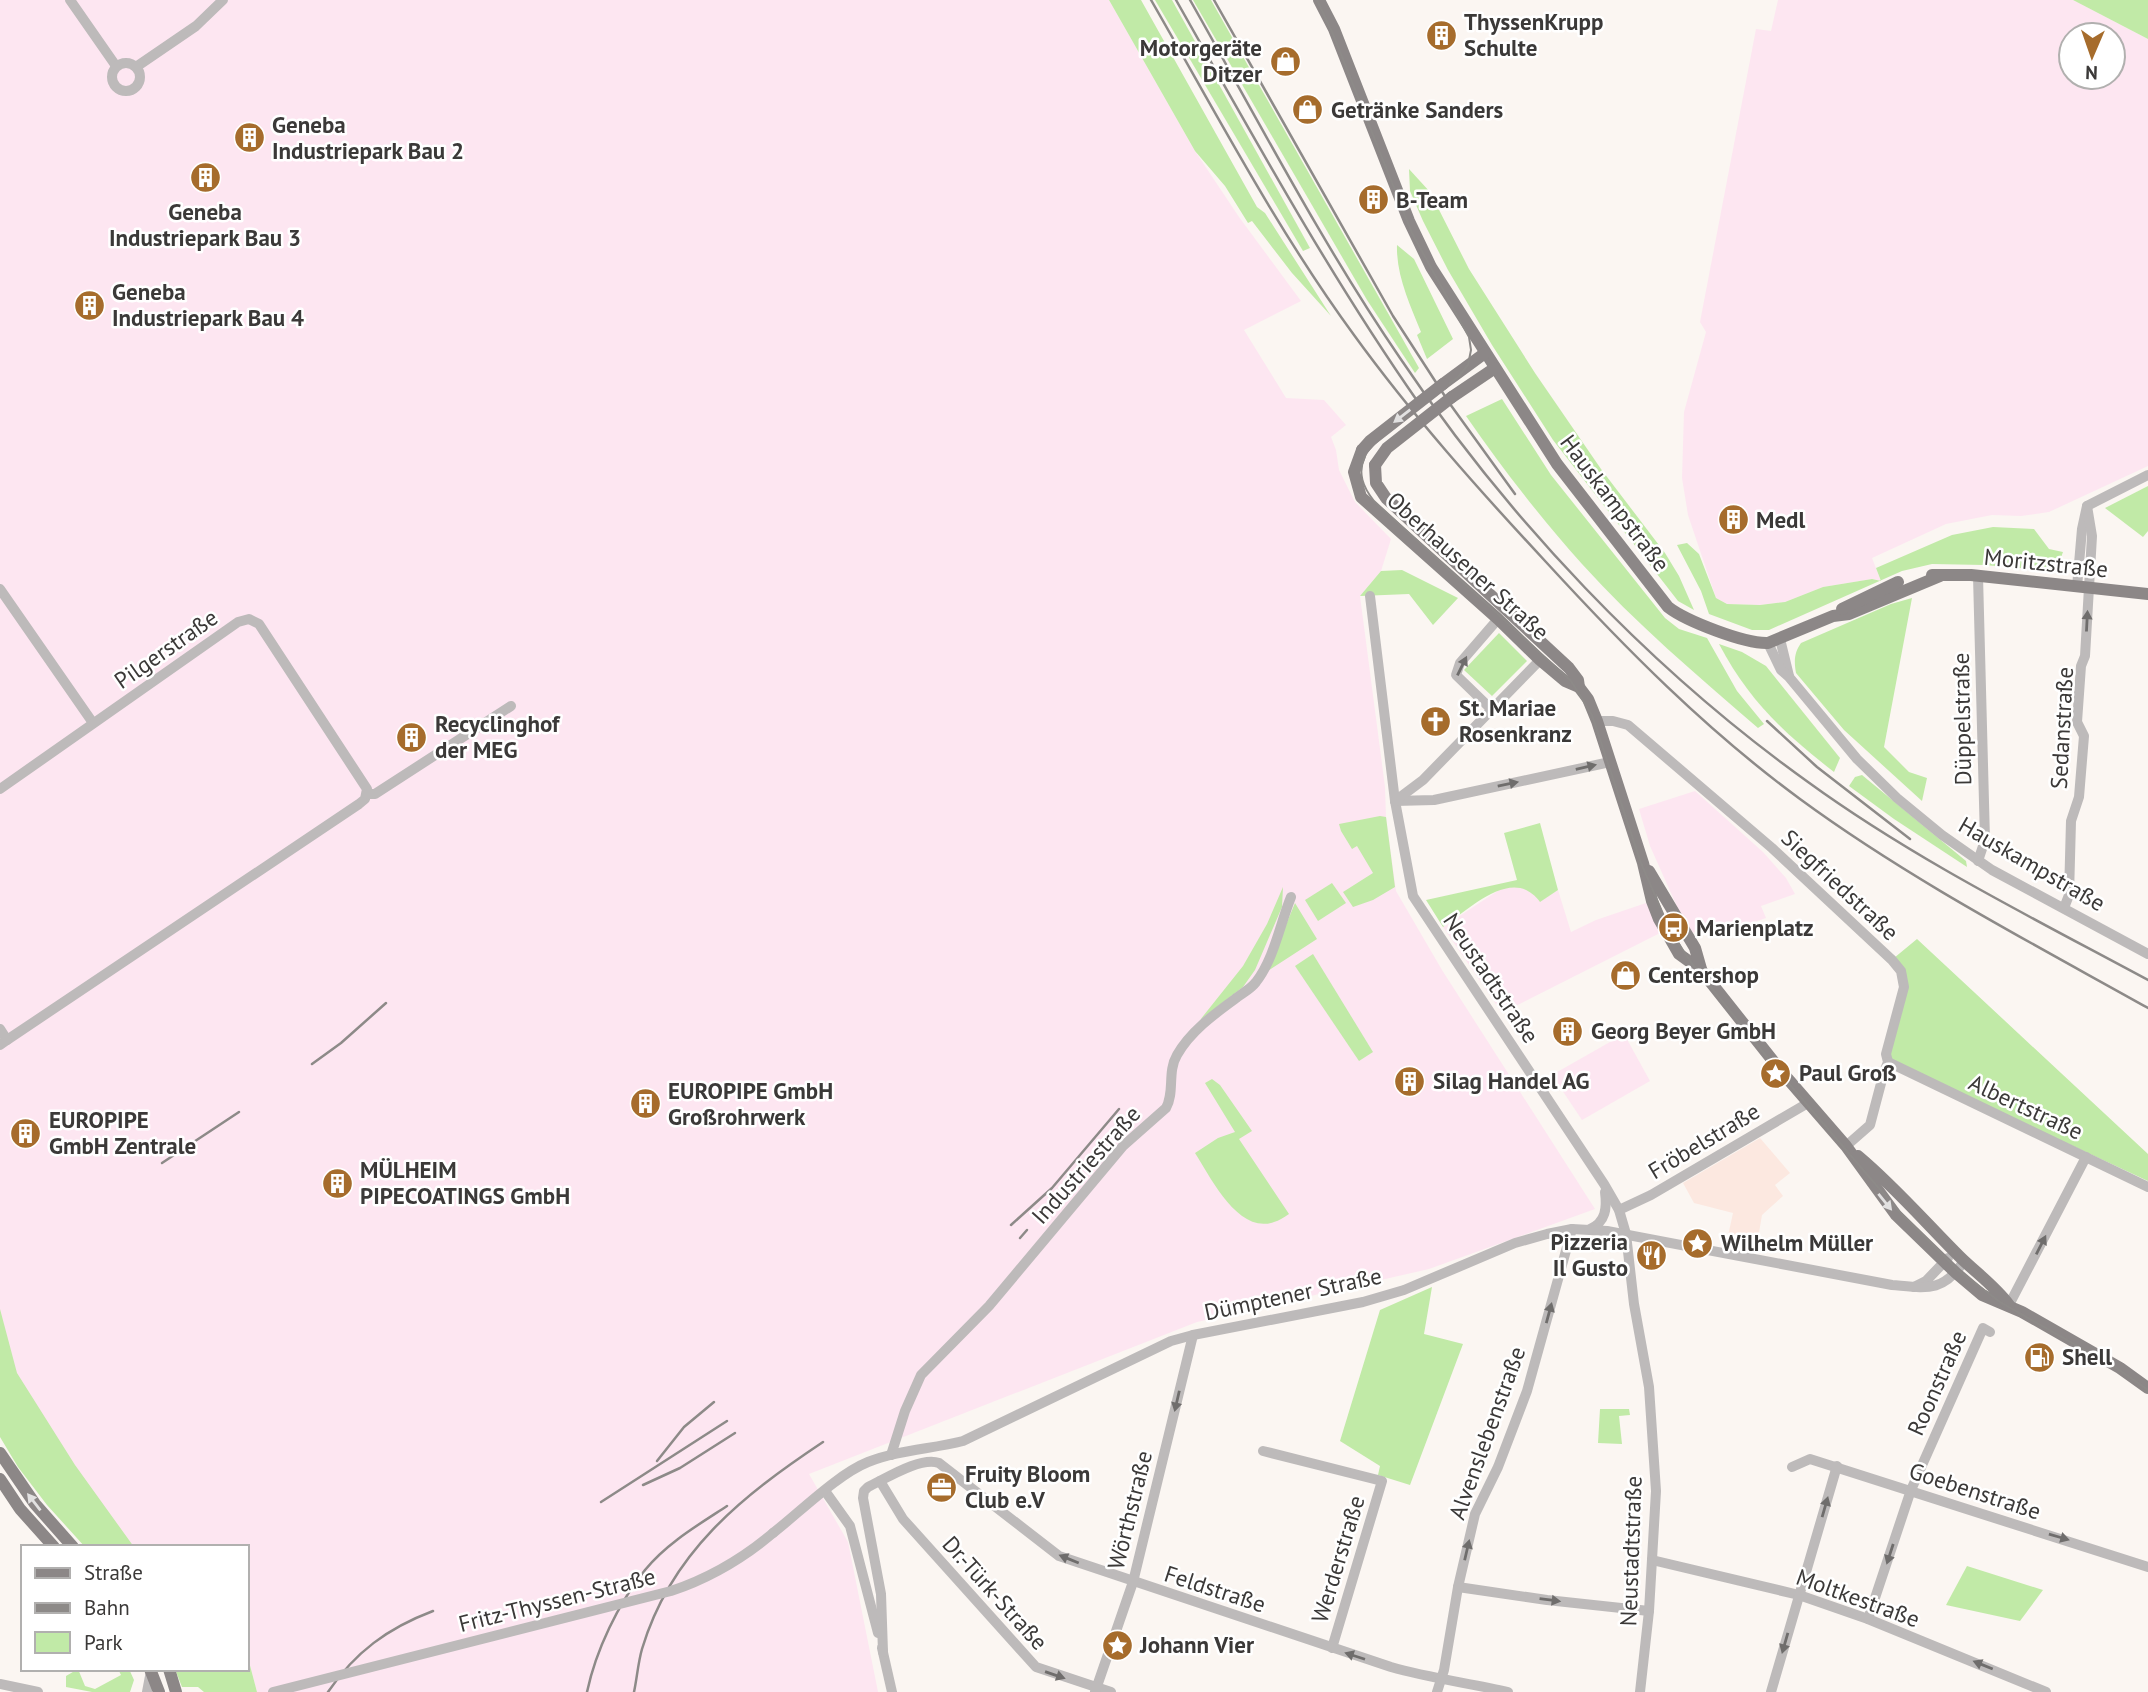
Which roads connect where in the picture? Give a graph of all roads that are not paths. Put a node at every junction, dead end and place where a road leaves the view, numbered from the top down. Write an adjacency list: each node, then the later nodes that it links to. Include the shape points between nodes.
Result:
1 (70, 0): 4 (street)
2 (223, 0): 5 (street, via 197,26)
3 (1319, 0): 6 (main road, via 1409,221 1431,267)
4 (116, 66): 5 (street, via 128,63); 5 (street, via 114,85 127,92 139,84)
5 (136, 67)
6 (1490, 360): 13 (main road, Oberhausener Straße, one-way to 13, bridge, via 1443,384 1370,441 1354,472 1361,497); 14 (main road, Hauskampstraße, via 1557,464 1662,600 1677,614 1742,639); 16 (main road, Oberhausener Straße, bridge, via 1452,397 1387,447 1375,465 1374,477 1379,490 1569,668)
7 (2148, 475): 9 (street, Sedanstraße, via 2087,506 2092,536)
8 (1978, 576): 9 (main road, Moritzstraße); 14 (main road, Moritzstraße, via 1926,574 1900,582); 27 (street, Düppelstraße, via 1985,840)
9 (2083, 588): 11 (main road, Moritzstraße); 29 (street, Sedanstraße, one-way to 9, via 2084,736 2077,722 2085,656)
10 (0, 589): 20 (street)
11 (2148, 594)
12 (1370, 596): 26 (street, Neustadtstraße)
13 (1498, 619): 15 (main road, Oberhausener Straße); 18 (street, one-way to 13, via 1456,675 1460,663)
14 (1774, 641): 27 (street, Hauskampstraße, via 1781,670 1837,737 1897,798)
15 (1540, 660): 16 (main road, Oberhausener Straße); 18 (street)
16 (1579, 687): 19 (main road, Oberhausener Straße)
17 (510, 706): 24 (street, via 376,794)
18 (1491, 709): 22 (street)
19 (1597, 721): 21 (main road, Oberhausener Straße); 33 (street, Siegfriedstraße, via 1628,725 1772,848 1896,964 1904,987 1886,1054)
20 (93, 723): 23 (street, Pilgerstraße); 24 (street, Pilgerstraße, via 238,622 249,619 259,624 365,782)
21 (1610, 762): 25 (street, one-way to 21); 34 (main road, Oberhausener Straße, via 1652,901 1667,935 1679,954 1701,970)
22 (1423, 780): 25 (street); 26 (street)
23 (0, 789)
24 (367, 794): 32 (street, via 359,804)
25 (1434, 800): 26 (street)
26 (1395, 801): 37 (street, Neustadtstraße, via 1413,896)
27 (1978, 861): 29 (street, Hauskampstraße)
28 (1291, 897): 53 (street, Industriestraße, via 1255,984 1210,1018 1176,1057 1166,1108 1123,1146 989,1307 921,1375)
29 (2064, 908): 30 (street, Hauskampstraße)
30 (2148, 954)
31 (0, 1030): 32 (street)
32 (4, 1043)
33 (1888, 1062): 35 (street, Siegfriedstraße, via 1870,1125); 36 (street, Albertstraße)
34 (1808, 1103): 35 (main road, Oberhausener Straße); 39 (street, Fröbelstraße)
35 (1846, 1146): 43 (main road, Oberhausener Straße); 44 (main road, Oberhausener Straße, one-way to 44, via 1896,1214)
36 (2086, 1157): 38 (street, Albertstraße); 47 (street, one-way to 36)
37 (1604, 1184): 39 (street, Neustadtstraße); 41 (street, via 1605,1215)
38 (2148, 1187)
39 (1619, 1210): 42 (street, Neustadtstraße)
40 (1572, 1229): 41 (street, Dümptener Straße); 49 (street, Dümptener Straße, via 1515,1243 1363,1303); 65 (street, Alvenslebenstraße, one-way to 40, via 1475,1514 1527,1391)
41 (1588, 1229): 42 (street, Dümptener Straße)
42 (1626, 1234): 46 (street, Dümptener Straße); 62 (street, Neustadtstraße, via 1649,1387 1656,1491)
43 (1960, 1257): 44 (street); 45 (street); 47 (main road, Oberhausener Straße)
44 (1944, 1262): 45 (main road, Oberhausener Straße); 46 (street)
45 (1956, 1273): 46 (street, Dümptener Straße, via 1940,1285); 47 (main road, Oberhausener Straße, via 1982,1295)
46 (1914, 1287)
47 (2009, 1305): 50 (main road, Oberhausener Straße)
48 (1990, 1332): 58 (street, Roonstraße, via 1983,1328)
49 (1193, 1335): 53 (street, Dümptener Straße, via 1171,1341 963,1441); 64 (street, Wörthstraße, one-way to 64)
50 (2148, 1388)
51 (1263, 1451): 69 (street, Werderstraße, via 1382,1481)
52 (0, 1452): 61 (main road, one-way to 52, via 35,1504)
53 (891, 1455): 59 (street, Dümptener Straße, via 866,1462)
54 (1837, 1466): 55 (street, Goebenstraße, via 1810,1459); 58 (street, Goebenstraße); 66 (street, one-way to 54)
55 (1792, 1467)
56 (0, 1479): 60 (main road)
57 (880, 1481): 64 (street, Feldstraße, one-way to 57, via 1059,1556 939,1462 925,1461); 70 (street, via 864,1491 863,1498 881,1594); 76 (street, Dr.-Türk-Straße, one-way to 76, via 903,1519 1028,1660)
58 (1911, 1490): 63 (street, Goebenstraße, one-way to 63); 68 (street, Roonstraße, one-way to 68)
59 (825, 1492): 70 (street, via 850,1527); 81 (street, Fritz-Thyssen-Straße, bridge, via 726,1569 699,1582)
60 (52, 1545)
61 (71, 1545)
62 (1651, 1560): 66 (street, Moltkestraße); 67 (street, Neustadtstraße)
63 (2145, 1566)
64 (1133, 1582): 69 (street, Feldstraße); 76 (street, Wörthstraße)
65 (1458, 1587): 67 (street, one-way to 67); 74 (street, Alvenslebenstraße)
66 (1799, 1595): 68 (street, Moltkestraße); 87 (street, one-way to 87)
67 (1649, 1611): 86 (street, Neustadtstraße)
68 (1868, 1619): 88 (street, Moltkestraße, one-way to 68)
69 (1332, 1648): 74 (street, Feldstraße, one-way to 69)
70 (883, 1652): 82 (street)
71 (151, 1671): 78 (street)
72 (151, 1671): 79 (main road)
73 (170, 1671): 80 (main road)
74 (1440, 1679): 84 (street, Alvenslebenstraße); 85 (street, Feldstraße)
75 (0, 1684): 77 (street)
76 (1096, 1690): 83 (street, Dr.-Türk-Straße)
77 (38, 1692)
78 (147, 1692)
79 (159, 1692)
80 (176, 1692)
81 (273, 1692)
82 (892, 1692)
83 (1111, 1692)
84 (1437, 1692)
85 (1508, 1692)
86 (1640, 1692)
87 (1771, 1692)
88 (2046, 1692)

